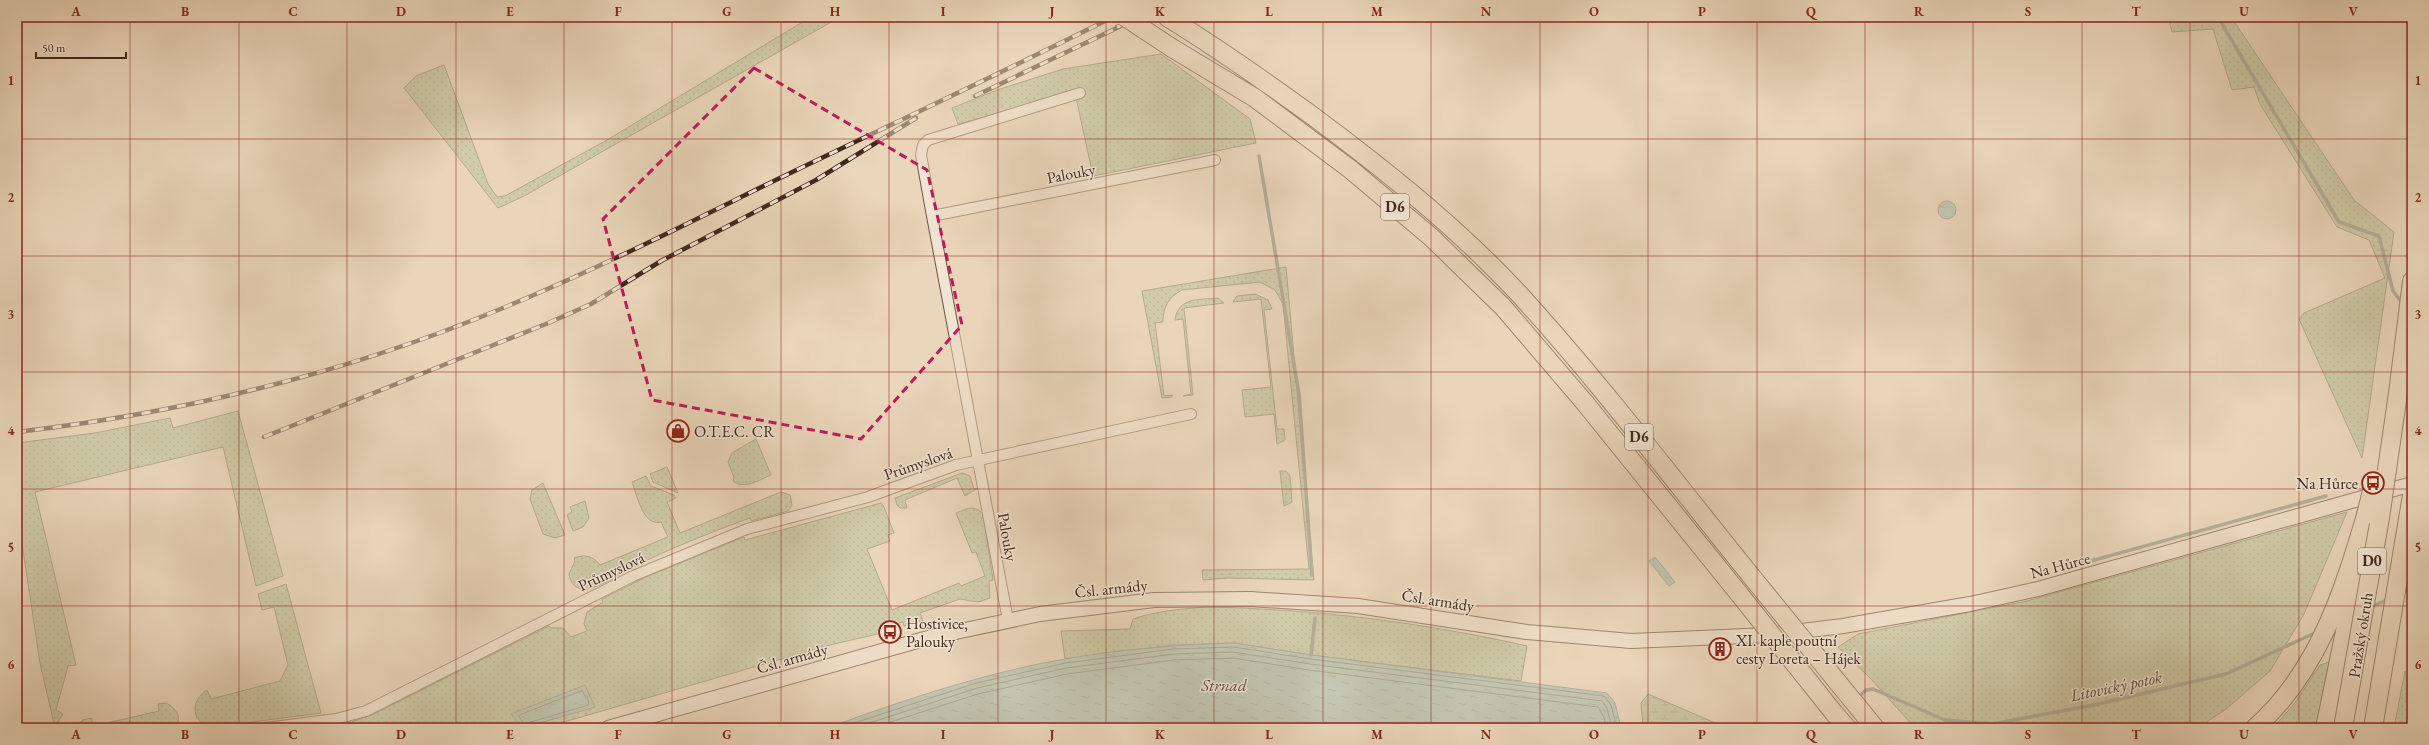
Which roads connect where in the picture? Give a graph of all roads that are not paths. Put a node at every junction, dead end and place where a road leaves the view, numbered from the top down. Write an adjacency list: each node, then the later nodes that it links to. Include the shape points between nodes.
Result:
1 (1125, 17): 15 (highway, D6, bridge, via 1255,98 1350,169 1430,237 1503,307 1585,403)
2 (1167, 17): 20 (highway, D6, bridge, via 1268,84 1359,150 1444,221 1503,278 1581,366)
3 (1080, 93): 5 (street, Palouky, via 928,140 923,145 921,155)
4 (1216, 160): 5 (street, Palouky)
5 (932, 216): 9 (street, Palouky)
6 (2412, 281): 7 (highway, Pražský okruh / D0)
7 (2398, 393): 12 (highway, bridge); 23 (highway, Pražský okruh / D0, bridge, via 2380,518)
8 (1191, 414): 9 (street)
9 (979, 460): 13 (street, Palouky); 16 (street, Průmyslová, via 956,465 868,497 732,535 633,576 366,710 336,719)
10 (2412, 484): 14 (main road, Na Hůrce, via 2038,589 1970,604 1843,626 1768,635)
11 (2412, 495): 24 (highway, Pražský okruh / D0)
12 (2366, 515): 21 (highway, via 2349,572 2324,634 2291,689); 22 (highway)
13 (1008, 620): 14 (main road, Čsl. armády, via 1154,600 1250,599 1358,606 1527,632); 17 (main road, Čsl. armády, via 928,638)
14 (1631, 641)
15 (1834, 713): 18 (highway); 19 (highway, D6)
16 (266, 728)
17 (608, 728)
18 (1844, 728)
19 (1847, 728)
20 (1874, 728)
21 (2256, 728)
22 (2325, 728)
23 (2343, 728)
24 (2373, 728)

